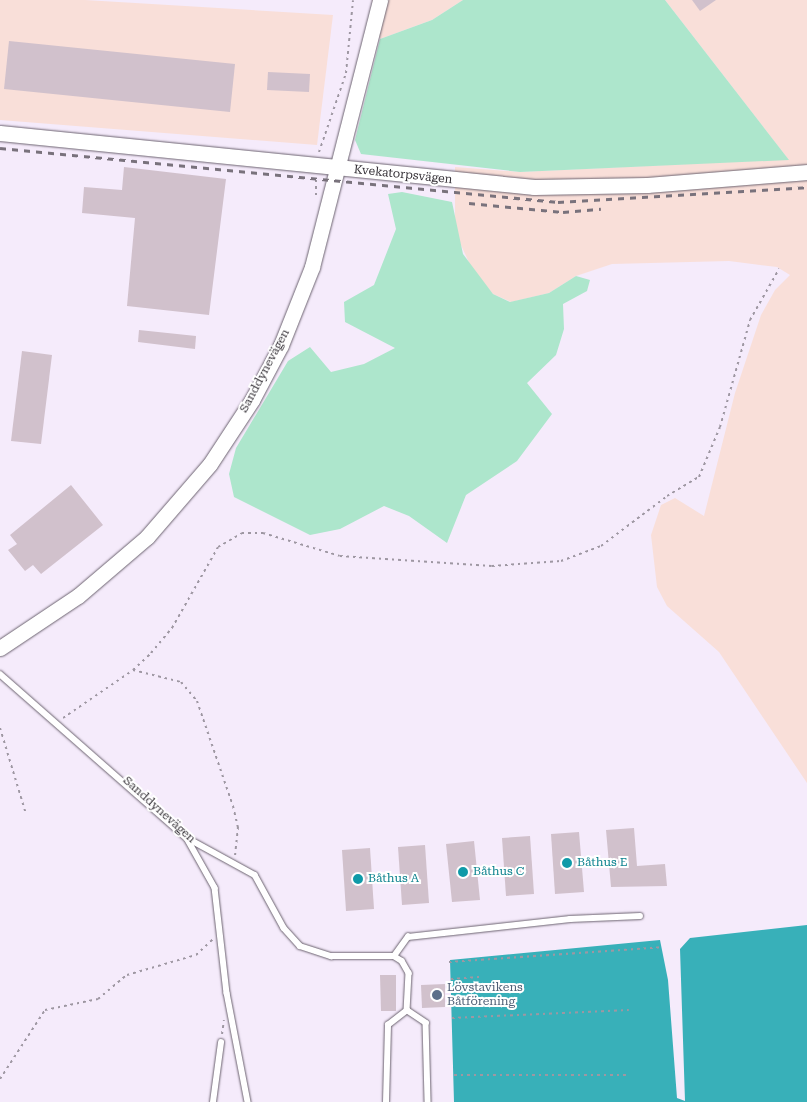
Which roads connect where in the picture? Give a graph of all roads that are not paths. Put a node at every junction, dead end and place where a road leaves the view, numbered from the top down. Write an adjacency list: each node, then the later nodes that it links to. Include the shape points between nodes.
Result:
1 (380, 0): 3 (street, Sanddynevägen)
2 (0, 133): 3 (street, Kvekatorpsvägen)
3 (338, 168): 4 (street, Kvekatorpsvägen, via 565,187); 5 (street, Sanddynevägen, via 312,267 284,338 210,464 118,563)
4 (807, 172)
5 (0, 648)
6 (0, 674): 7 (lane, Sanddynevägen, via 55,724 110,766)
7 (187, 838): 9 (lane, Sanddynevägen, via 255,874 284,928 300,946 331,956); 13 (lane, via 215,888 232,1018)
8 (640, 916): 9 (lane, via 570,919 408,937)
9 (394, 956): 10 (lane, via 410,973)
10 (407, 1010): 14 (lane, via 388,1025); 15 (lane, via 426,1023)
11 (222, 1043): 12 (lane)
12 (213, 1102)
13 (248, 1102)
14 (386, 1102)
15 (428, 1102)

